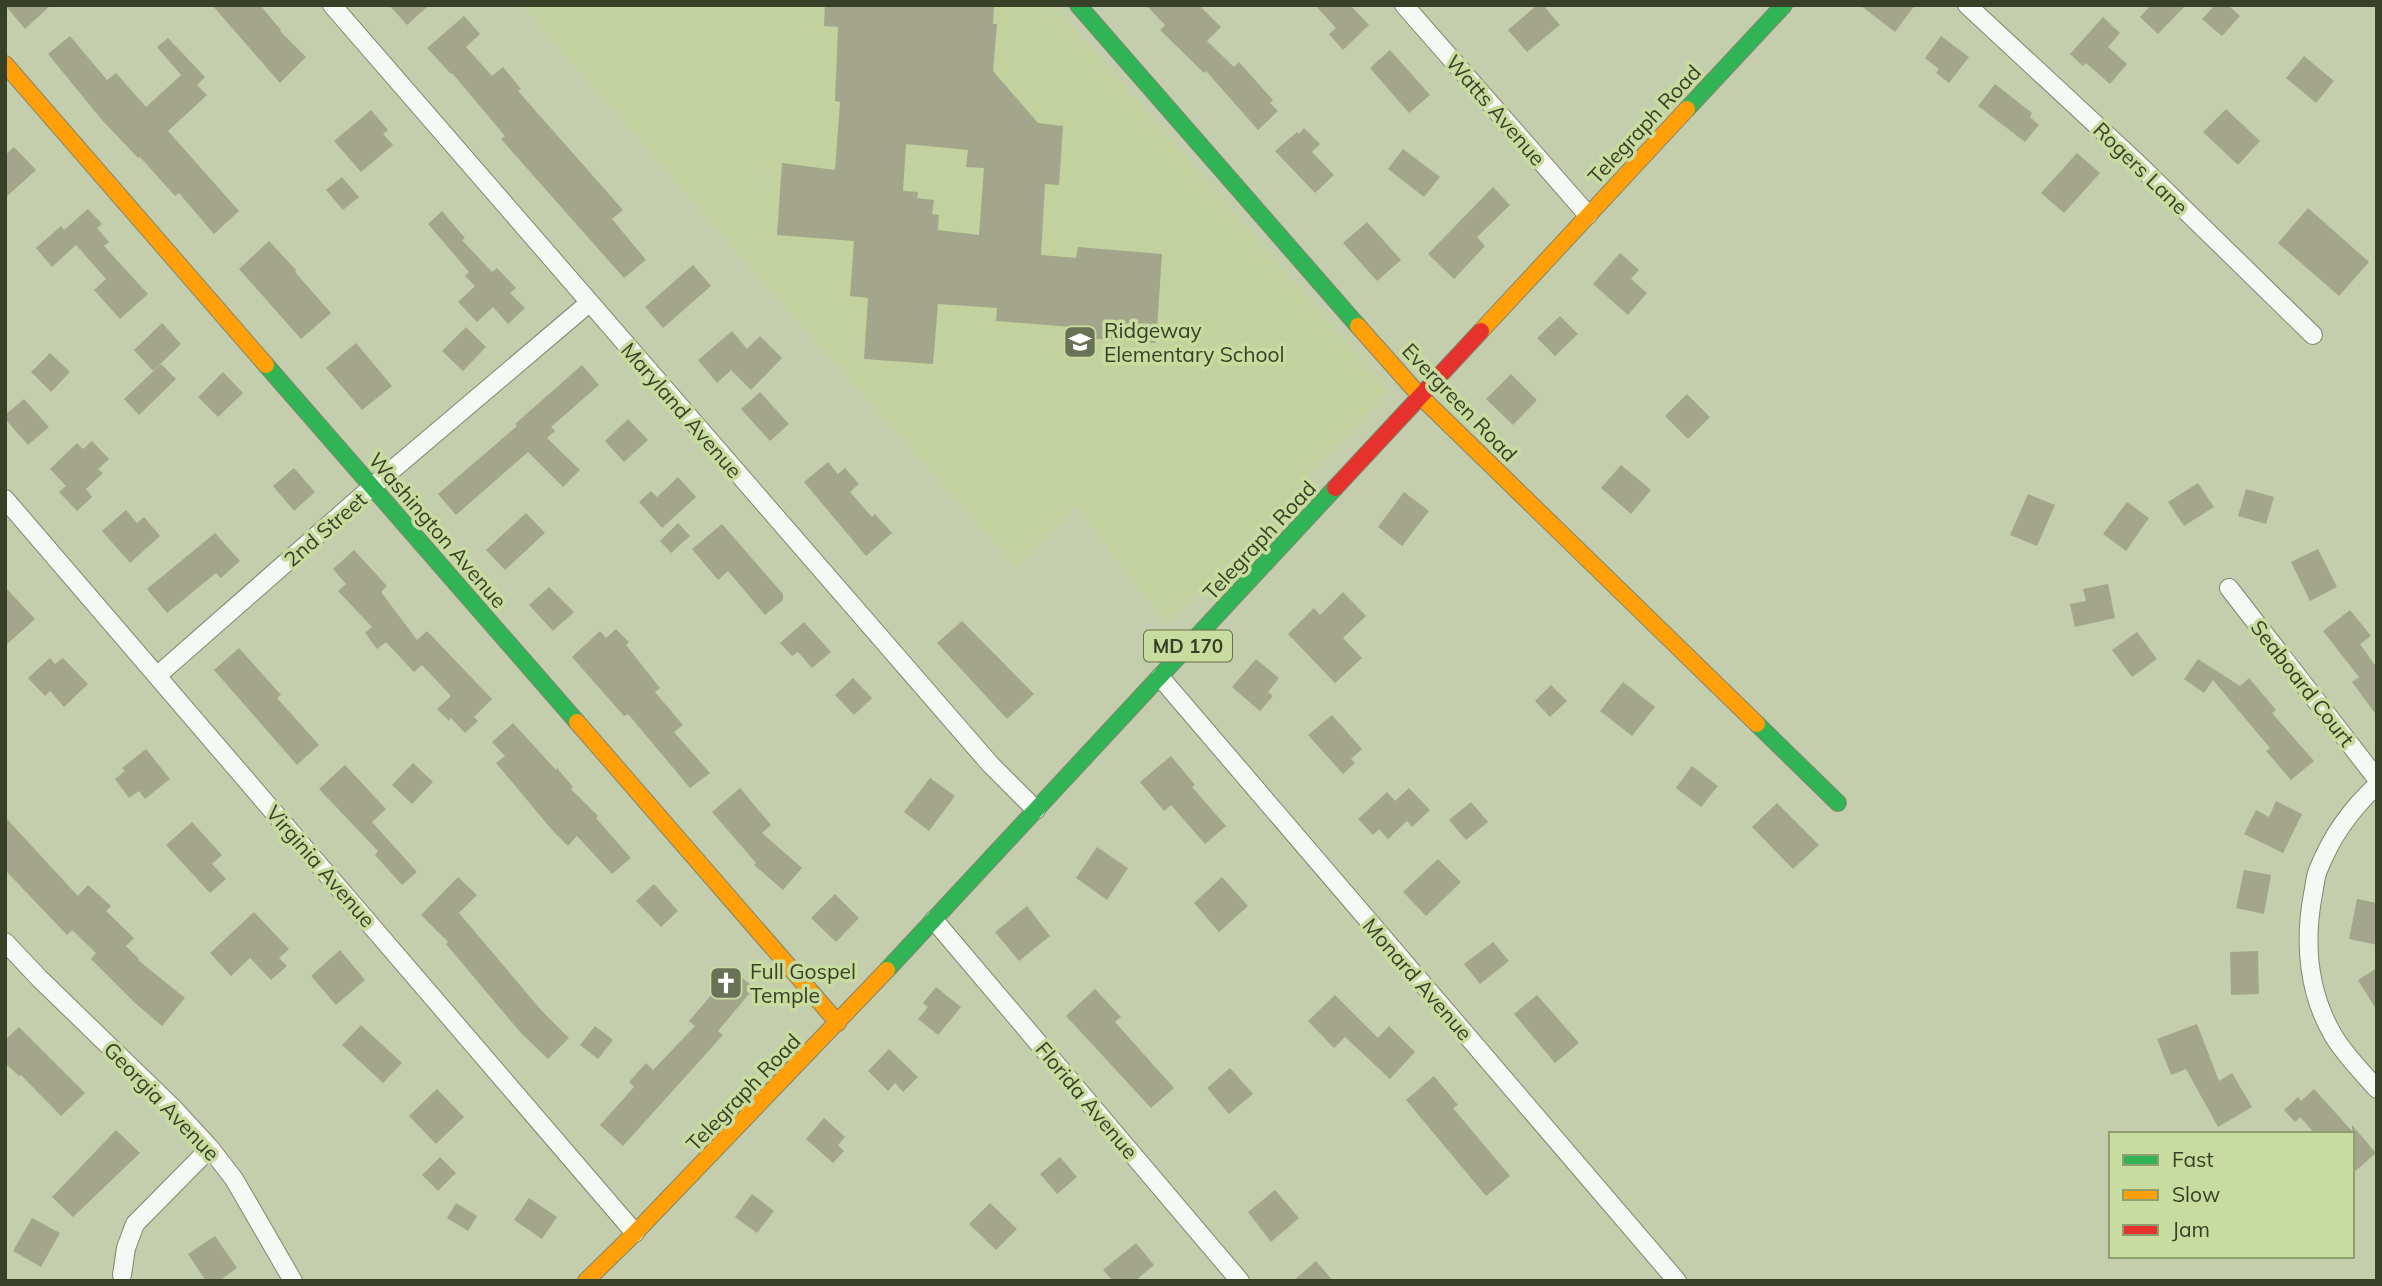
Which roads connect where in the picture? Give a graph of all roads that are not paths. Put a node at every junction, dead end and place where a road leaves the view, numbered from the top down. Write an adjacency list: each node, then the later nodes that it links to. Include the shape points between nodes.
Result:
1 (332, 5): 8 (street, Maryland Avenue)
2 (1078, 5): 10 (street, Evergreen Road)
3 (1404, 5): 7 (street, Watts Avenue)
4 (1784, 5): 7 (street, Telegraph Road / MD 170)
5 (1967, 5): 9 (street, Rogers Lane)
6 (5, 64): 11 (street, Washington Avenue)
7 (1588, 215): 10 (street, Telegraph Road / MD 170)
8 (589, 303): 11 (street, 2nd Street); 19 (street, Maryland Avenue, via 972,743)
9 (2313, 335)
10 (1420, 396): 15 (street, Telegraph Road / MD 170); 18 (street, Evergreen Road)
11 (373, 487): 14 (street, 2nd Street); 22 (street, Washington Avenue)
12 (5, 499): 14 (street, Virginia Avenue)
13 (2229, 588): 16 (street, Seaboard Court)
14 (158, 675): 25 (street, Virginia Avenue)
15 (1160, 677): 19 (street, Telegraph Road / MD 170); 30 (street, Monard Avenue)
16 (2377, 779)
17 (2377, 785): 23 (street, via 2339,828 2317,870 2309,914 2308,959 2316,995 2333,1035)
18 (1838, 803)
19 (1036, 810): 20 (street, Telegraph Road / MD 170)
20 (934, 920): 22 (street, Telegraph Road / MD 170); 29 (street, Florida Avenue)
21 (5, 942): 24 (street, Georgia Avenue)
22 (838, 1023): 25 (street, Telegraph Road / MD 170)
23 (2377, 1089)
24 (210, 1148): 26 (street, via 135,1224); 27 (street, Georgia Avenue)
25 (635, 1233): 28 (street, Telegraph Road / MD 170)
26 (122, 1275)
27 (293, 1281)
28 (586, 1281)
29 (1240, 1281)
30 (1677, 1281)

